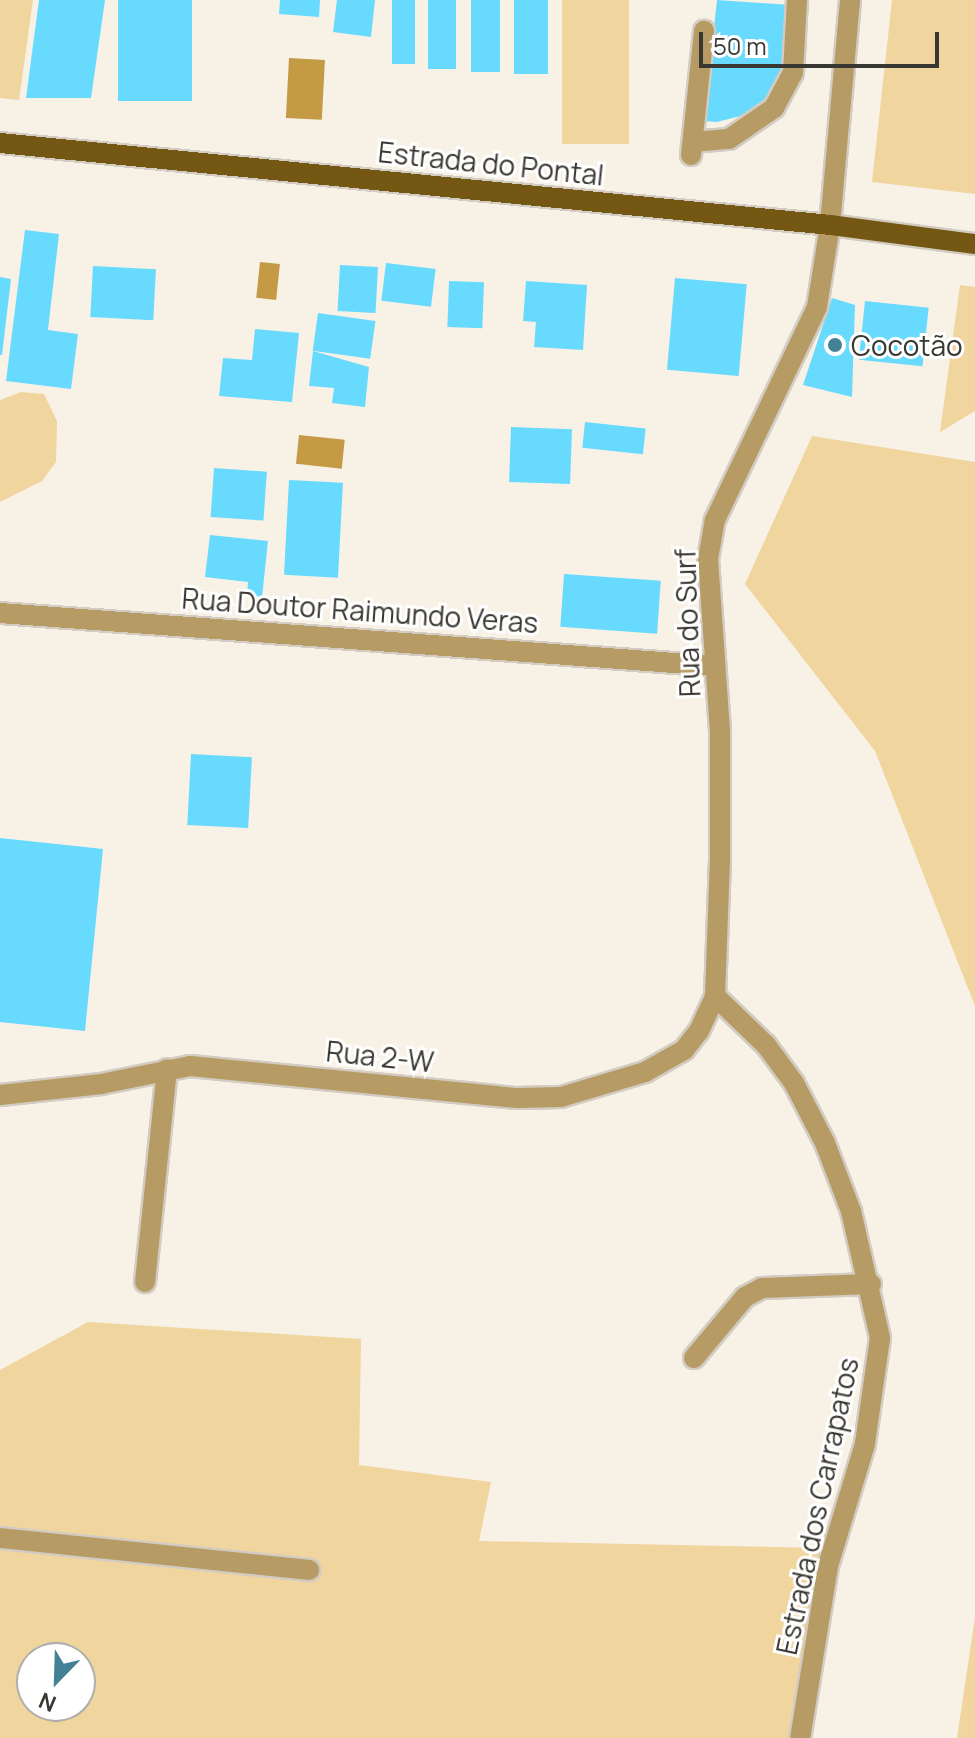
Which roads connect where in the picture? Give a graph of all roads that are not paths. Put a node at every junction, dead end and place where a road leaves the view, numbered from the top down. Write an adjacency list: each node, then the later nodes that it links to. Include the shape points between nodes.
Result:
1 (797, 0): 3 (street, via 793,73 774,108 729,139 692,148)
2 (850, 0): 5 (street)
3 (704, 31)
4 (0, 143): 5 (main road, Estrada do Pontal)
5 (830, 225): 6 (main road, Estrada do Pontal); 8 (street, Rua do Surf, via 817,307 715,520 708,559)
6 (975, 244)
7 (0, 613): 8 (street, Rua Doutor Raimundo Veras)
8 (715, 666): 9 (street, Rua do Surf, via 720,731)
9 (715, 996): 10 (street, Rua 2-W, via 684,1050 645,1072 561,1097 517,1098 221,1067); 13 (street, Estrada dos Carrapatos, via 766,1045 794,1083 830,1157)
10 (167, 1069): 11 (street, Rua 2-W, via 101,1084); 12 (street)
11 (0, 1095)
12 (145, 1282)
13 (871, 1284): 14 (street, via 762,1288 745,1297); 17 (street, Estrada dos Carrapatos, via 880,1338 878,1382 828,1566)
14 (694, 1358)
15 (0, 1538): 16 (street)
16 (309, 1570)
17 (800, 1738)

